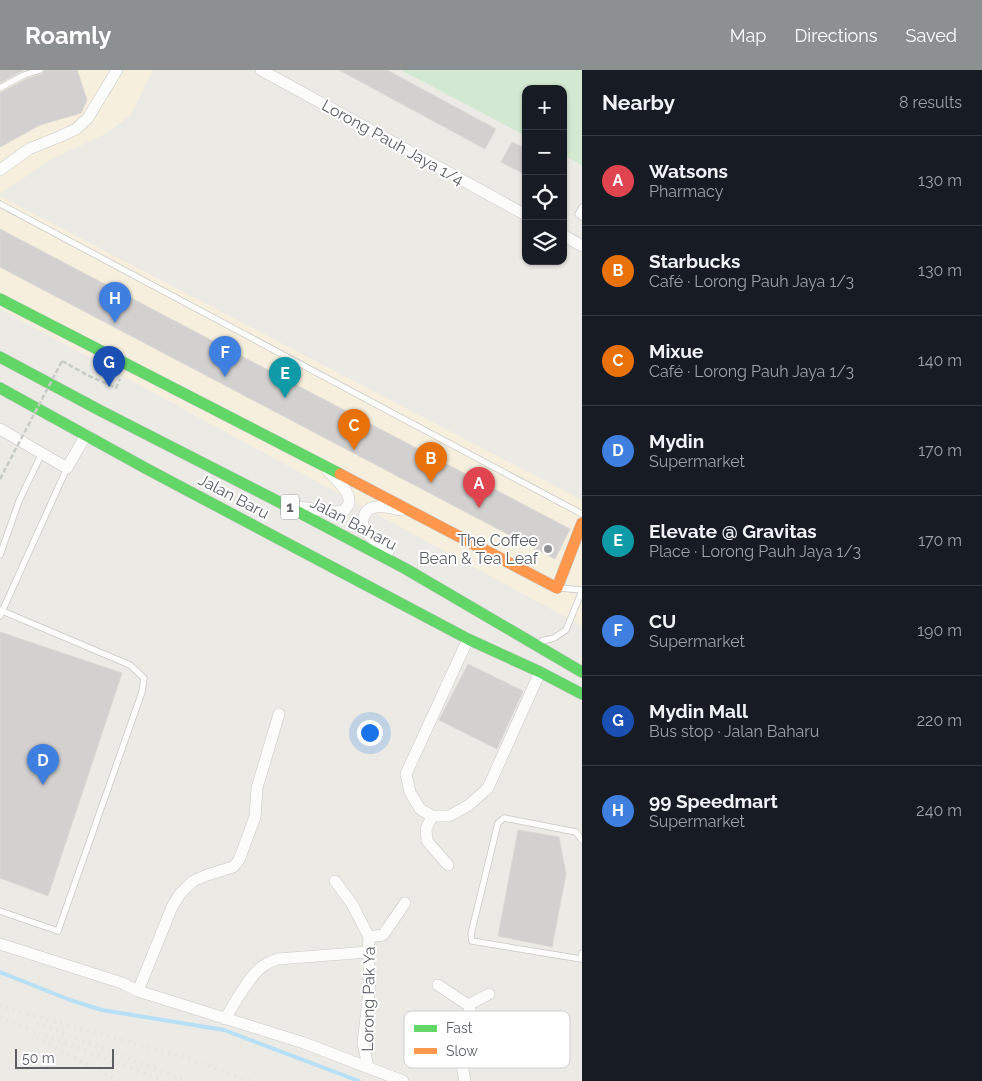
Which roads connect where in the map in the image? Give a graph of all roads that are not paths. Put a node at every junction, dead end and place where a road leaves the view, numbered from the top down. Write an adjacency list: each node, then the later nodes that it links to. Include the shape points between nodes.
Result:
1 (40, 70): 4 (lane)
2 (117, 70): 5 (street, via 82,124 29,149)
3 (261, 70): 8 (street, Lorong Pauh Jaya 1/4)
4 (0, 88)
5 (0, 170)
6 (0, 204): 22 (lane)
7 (582, 207): 9 (lane, via 578,214)
8 (522, 213)
9 (582, 217)
10 (567, 237): 11 (street)
11 (582, 246)
12 (0, 299): 18 (main road)
13 (0, 357): 20 (main road, Jalan Baharu / 1)
14 (0, 388): 16 (main road, Jalan Baru / 1)
15 (0, 429): 17 (street)
16 (86, 435): 19 (street); 29 (main road, Jalan Baru / 1)
17 (42, 453): 19 (street); 24 (lane, via 19,501)
18 (322, 464): 20 (street, via 348,496 349,504 344,510 333,512); 21 (main road)
19 (67, 468): 28 (lane)
20 (285, 505): 25 (main road, Jalan Baharu / 1)
21 (409, 511): 25 (street, via 372,507 365,512 362,521 364,530); 26 (main road)
22 (582, 514)
23 (582, 523): 26 (main road)
24 (0, 554)
25 (406, 569): 30 (main road, Jalan Baharu / 1)
26 (557, 588): 27 (lane)
27 (582, 591): 30 (lane, via 566,630 554,638)
28 (1, 612): 40 (lane, via 130,665 144,678 142,692 58,931)
29 (468, 639): 32 (main road, Jalan Baru / 1); 35 (street, via 406,774 410,792 420,809)
30 (535, 643): 31 (main road, Jalan Baharu / 1)
31 (578, 670)
32 (540, 672): 33 (main road, Jalan Baru / 1); 35 (street, via 488,788 470,805 449,816)
33 (582, 694)
34 (279, 714): 46 (street, via 257,788 255,817 239,860 233,867 193,881 180,894)
35 (432, 816): 37 (street, via 426,828 427,841)
36 (582, 840): 44 (lane, via 576,832 504,818 498,824 470,934 472,941 581,959)
37 (448, 865)
38 (334, 881): 41 (street, Lorong Pak Ya, via 352,904)
39 (405, 903): 41 (street, via 383,935)
40 (0, 911)
41 (369, 937): 43 (street, Lorong Pak Ya)
42 (0, 944): 46 (street)
43 (368, 952): 50 (street, via 269,962 243,990); 51 (street, Lorong Pak Ya, via 370,983 363,1043)
44 (582, 953)
45 (438, 985): 48 (street)
46 (138, 991): 50 (street)
47 (489, 994): 48 (street)
48 (468, 1005): 49 (street)
49 (470, 1011)
50 (225, 1019): 51 (street)
51 (368, 1067): 53 (street)
52 (462, 1068): 54 (street)
53 (403, 1081)
54 (465, 1081)

